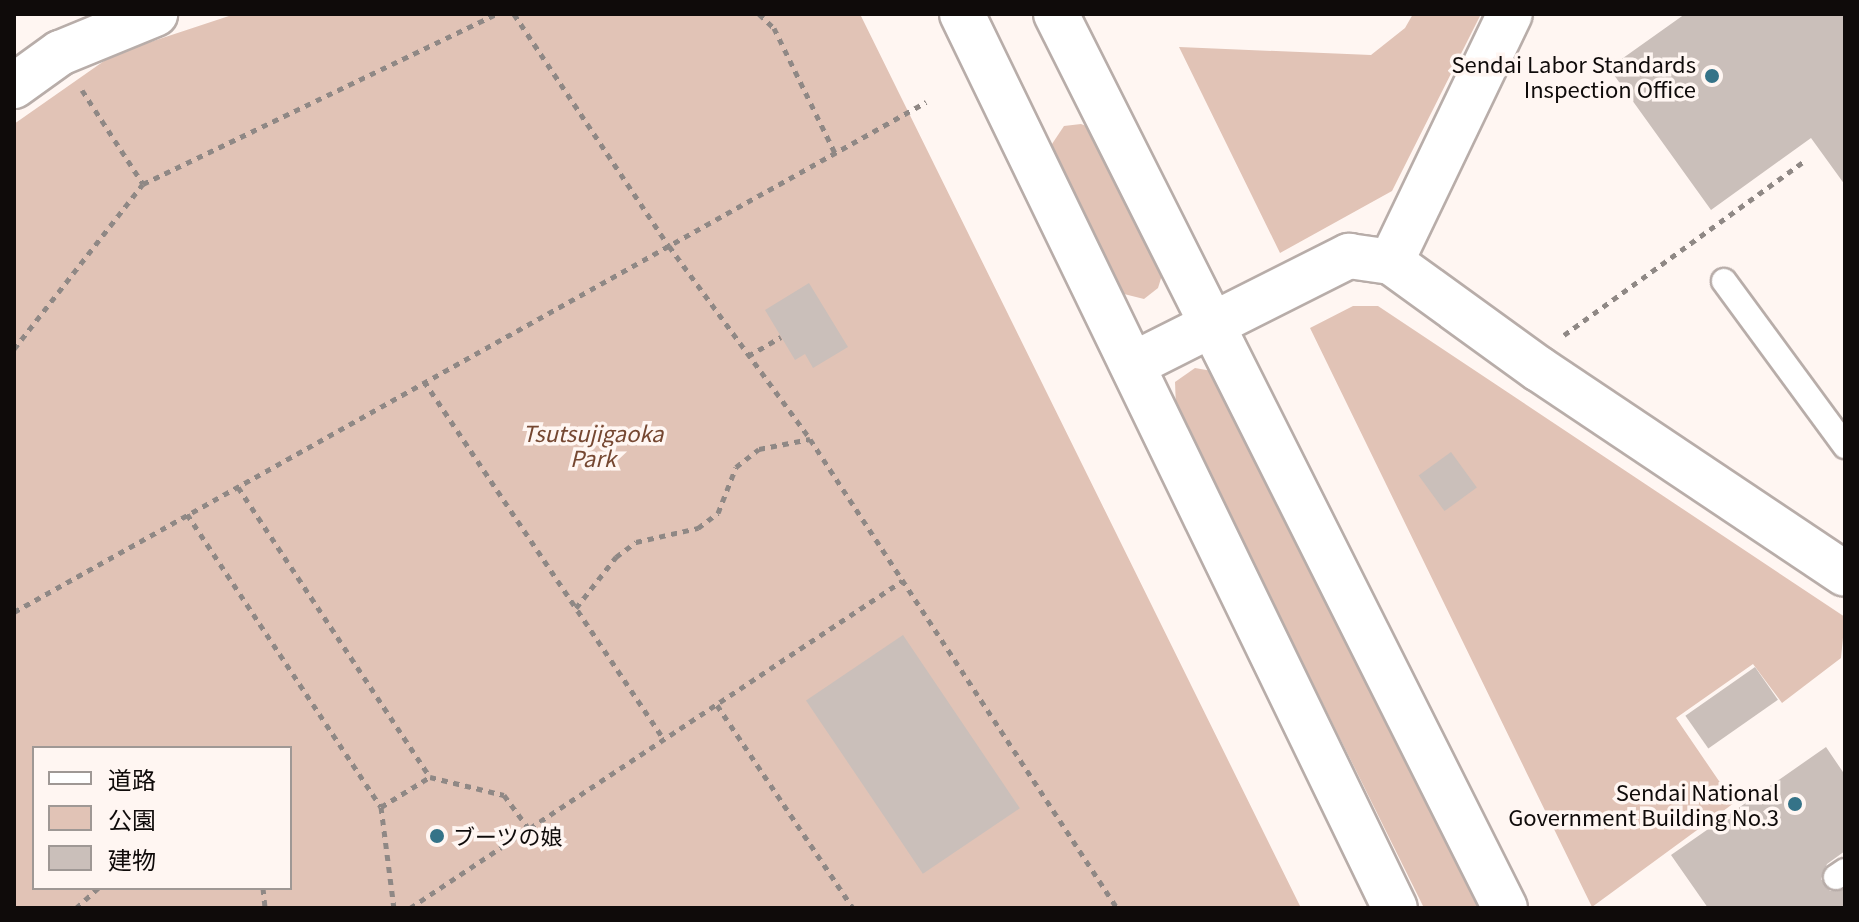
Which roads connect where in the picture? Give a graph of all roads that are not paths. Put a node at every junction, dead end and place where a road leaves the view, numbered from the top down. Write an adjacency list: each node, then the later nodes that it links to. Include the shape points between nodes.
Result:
1 (155, 14): 5 (street)
2 (962, 14): 9 (street)
3 (1056, 14): 8 (street)
4 (1510, 14): 6 (street)
5 (19, 73)
6 (1391, 262): 8 (street, via 1349,256); 11 (street, via 1539,369)
7 (1724, 281): 10 (lane)
8 (1213, 325): 9 (street); 13 (street)
9 (1134, 364): 12 (street)
10 (1845, 446)
11 (1845, 574)
12 (1395, 908)
13 (1505, 908)

